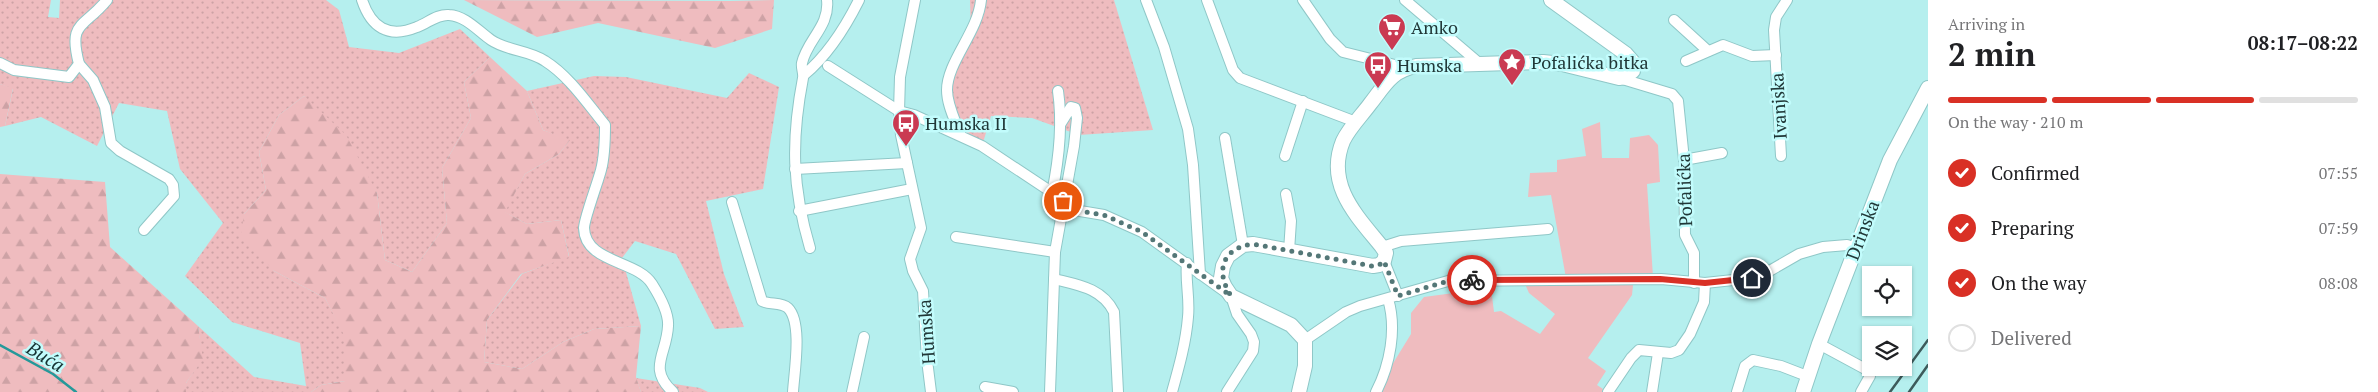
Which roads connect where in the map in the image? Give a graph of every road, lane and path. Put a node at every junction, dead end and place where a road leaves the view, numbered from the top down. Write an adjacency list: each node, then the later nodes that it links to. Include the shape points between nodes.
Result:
1 (107, 0): 18 (street, via 76,30 74,44)
2 (362, 0): 67 (street, via 367,16 384,30 398,32 417,28 438,16 448,15 464,20 493,41 544,60 561,74 605,124 602,167 584,228 590,243 599,253 640,273 651,282 666,313 668,325 659,363 661,377)
3 (827, 0): 22 (street, via 823,25 803,61)
4 (859, 0): 22 (street, via 822,60)
5 (915, 0): 27 (street, Humska, via 900,77)
6 (982, 0): 30 (street, via 947,89)
7 (1146, 0): 55 (street, via 1164,47 1188,129)
8 (1208, 0): 26 (street, via 1233,70 1240,78)
9 (1303, 0): 21 (street, via 1330,40 1343,52)
10 (1405, 0): 19 (street)
11 (1550, 0): 23 (street, via 1630,58 1633,71)
12 (1787, 0): 15 (street, Ivanjska, via 1774,24)
13 (1674, 20): 14 (street)
14 (1708, 51): 15 (street, Ivanjska, via 1726,44 1752,56); 16 (street, Ivanjska)
15 (1776, 55): 34 (street, Ivanjska)
16 (1686, 61)
17 (0, 63): 18 (street, via 14,70 70,77)
18 (79, 64): 45 (street, via 93,80 105,107 111,143 120,152 169,179 173,185 174,196)
19 (1479, 64): 21 (street); 23 (street, via 1553,62)
20 (828, 66): 27 (street)
21 (1407, 68): 28 (street, via 1394,74)
22 (804, 75): 37 (street, via 796,113)
23 (1619, 78): 35 (street, Pofalićka, via 1676,97)
24 (1928, 88): 50 (street, Drinska, via 1890,160)
25 (1058, 91): 29 (street)
26 (1303, 101): 28 (street); 33 (street)
27 (900, 111): 30 (street); 36 (street, Humska)
28 (1356, 122): 48 (street, via 1343,141 1339,161 1342,191 1351,210)
29 (1061, 123): 39 (street); 41 (street, via 1070,108 1075,108 1074,146)
30 (960, 134): 39 (street, via 996,153)
31 (1225, 138): 47 (street)
32 (1722, 153): 35 (street)
33 (1286, 156)
34 (1781, 156)
35 (1684, 160): 57 (street, Pofalićka, via 1685,235 1694,252)
36 (907, 163): 37 (street); 38 (street, Humska)
37 (795, 169): 43 (street)
38 (912, 189): 43 (street); 70 (street, Humska, via 921,228 910,259 923,291)
39 (1052, 193): 41 (street)
40 (1286, 194): 51 (street, via 1291,221)
41 (1063, 201): 52 (street); 54 (street, via 1080,211 1104,215 1142,232)
42 (732, 202): 68 (street, via 762,301 788,308 792,315 796,334)
43 (799, 211): 49 (street)
44 (1548, 229): 48 (street, via 1401,241)
45 (144, 230)
46 (956, 238): 52 (street)
47 (1243, 245): 51 (street); 59 (street, via 1228,256 1223,266 1221,278)
48 (1382, 247): 53 (street, via 1386,253)
49 (810, 248)
50 (1856, 248): 58 (street, via 1847,245 1823,247 1799,254 1752,278); 63 (street, Drinska)
51 (1289, 251): 53 (street, via 1372,266)
52 (1055, 252): 56 (street)
53 (1384, 261): 60 (street)
54 (1187, 263): 55 (street); 74 (street, via 1189,292 1185,343)
55 (1200, 274): 59 (street)
56 (1054, 279): 72 (street); 73 (street, via 1090,288 1110,303 1114,312)
57 (1694, 283): 58 (street); 60 (street, via 1660,279 1466,280 1448,281)
58 (1705, 283): 64 (street, via 1704,302 1680,350)
59 (1231, 296): 62 (street, via 1291,325); 75 (street, via 1237,314 1254,342 1253,351)
60 (1393, 298): 62 (street, via 1346,312); 77 (street, via 1390,306 1391,349 1384,377)
61 (864, 337): 69 (street)
62 (1305, 340): 76 (street, via 1306,366)
63 (1819, 344): 65 (street, Drinska); 82 (street, via 1869,371 1870,376)
64 (1658, 353): 78 (street, via 1639,350); 79 (street)
65 (1807, 376): 80 (street, via 1753,360 1745,366); 81 (street, Drinska)
66 (985, 387): 71 (street)
67 (674, 392)
68 (793, 392)
69 (852, 392)
70 (931, 392)
71 (1013, 392)
72 (1050, 392)
73 (1118, 392)
74 (1172, 392)
75 (1227, 392)
76 (1300, 392)
77 (1376, 392)
78 (1608, 392)
79 (1652, 392)
80 (1737, 392)
81 (1803, 392)
82 (1861, 392)

